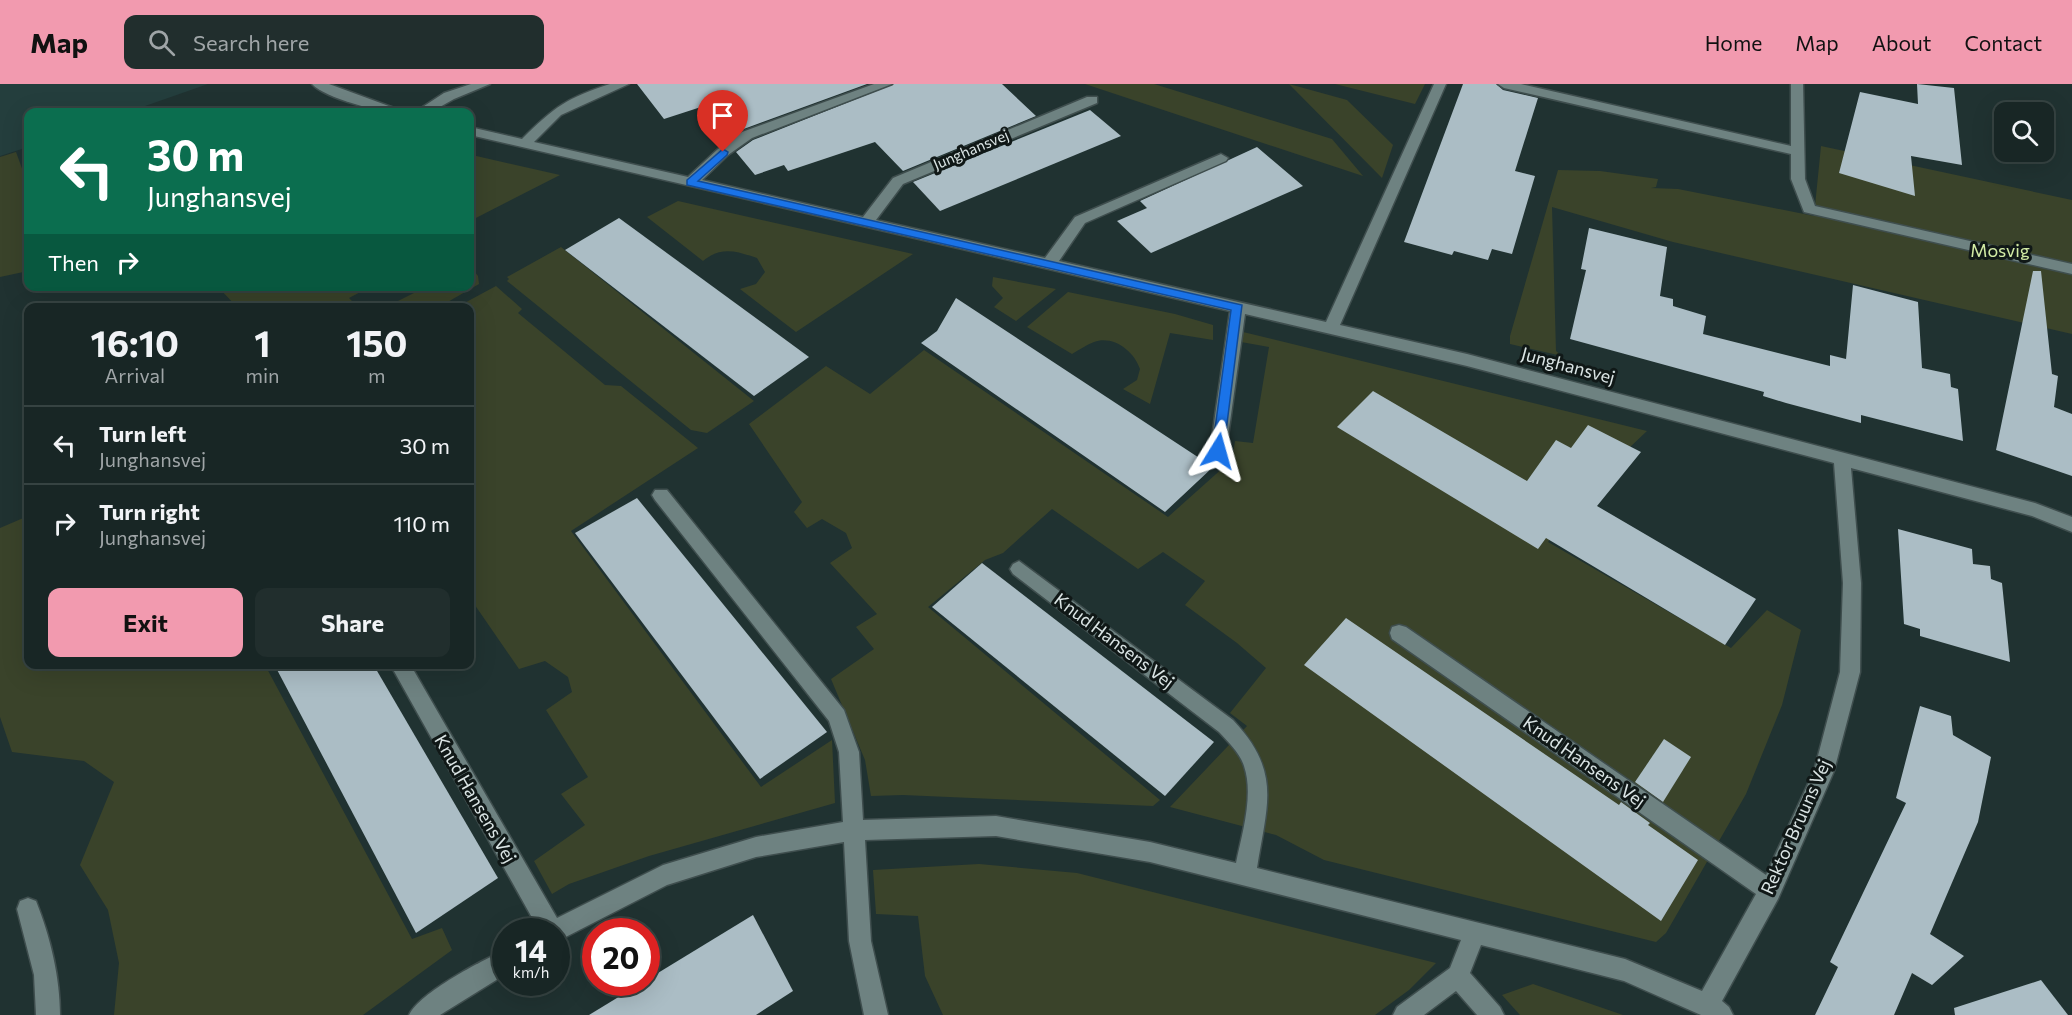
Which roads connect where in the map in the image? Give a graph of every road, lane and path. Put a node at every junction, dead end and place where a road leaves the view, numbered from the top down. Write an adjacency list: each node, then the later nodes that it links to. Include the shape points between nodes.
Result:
1 (318, 84): 9 (street)
2 (484, 84): 10 (street, via 449,96)
3 (623, 84): 12 (street, via 556,112)
4 (886, 84): 15 (street, via 747,135)
5 (1440, 84): 20 (street)
6 (1504, 84): 13 (street)
7 (1797, 84): 13 (street)
8 (1092, 100): 16 (street, Junghansvej, via 898,181)
9 (383, 108)
10 (430, 108)
11 (474, 132): 12 (street, Junghansvej)
12 (523, 145): 15 (street, Junghansvej)
13 (1798, 153): 18 (street, via 1798,179 1809,209)
14 (1221, 158): 17 (street, via 1080,220)
15 (690, 183): 16 (street, Junghansvej)
16 (866, 223): 17 (street, Junghansvej)
17 (1049, 264): 19 (street, Junghansvej)
18 (2072, 269)
19 (1238, 308): 20 (street, Junghansvej); 21 (street)
20 (1331, 329): 22 (street, Junghansvej, via 1467,360)
21 (1218, 451)
22 (1842, 458): 24 (street, Junghansvej, via 2035,510); 30 (street, Rektor Bruuns Vej, via 1852,583 1850,672 1824,771)
23 (661, 495): 28 (street, via 837,716 849,752)
24 (2072, 525)
25 (1019, 569): 29 (street, Knud Hansens Vej, via 1226,726 1245,747 1256,768 1256,797)
26 (1399, 633): 30 (street, Knud Hansens Vej)
27 (402, 669): 32 (street, Knud Hansens Vej)
28 (852, 830): 29 (street, Knud Hansens Vej, via 996,826 1150,852); 33 (street, Knud Hansens Vej, via 756,847 663,876); 40 (street, via 860,941)
29 (1245, 875): 34 (street, Knud Hansens Vej)
30 (1770, 891): 37 (street, Rektor Bruuns Vej)
31 (28, 909): 38 (street, via 42,958)
32 (546, 918)
33 (570, 924)
34 (1476, 931): 36 (street); 37 (street, Knud Hansens Vej, via 1625,970)
35 (492, 969): 39 (street)
36 (1458, 976): 41 (street); 42 (street)
37 (1714, 1010)
38 (48, 1015)
39 (422, 1015)
40 (876, 1015)
41 (1406, 1015)
42 (1492, 1015)

